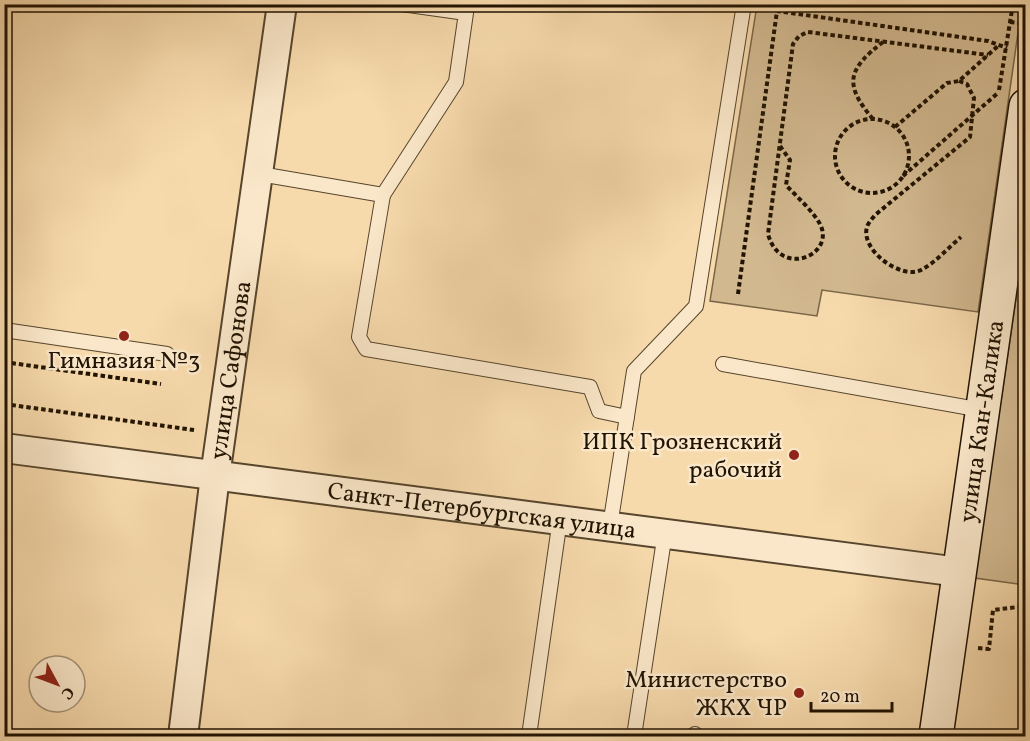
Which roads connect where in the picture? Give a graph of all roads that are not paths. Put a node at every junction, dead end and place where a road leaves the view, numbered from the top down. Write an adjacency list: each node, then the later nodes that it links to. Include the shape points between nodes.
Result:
1 (402, 4): 6 (lane, via 466,14 456,81)
2 (744, 4): 11 (lane, via 696,306 634,371)
3 (279, 5): 5 (street, улица Сафонова)
4 (1012, 99): 10 (street, улица Кан-Калика)
5 (260, 174): 6 (lane); 13 (street, улица Сафонова)
6 (382, 195): 11 (lane, via 359,337 366,349 590,387 599,411)
7 (4, 330): 8 (lane)
8 (167, 354)
9 (723, 364): 10 (lane)
10 (982, 410): 17 (street, улица Кан-Калика)
11 (627, 417): 15 (lane)
12 (4, 448): 13 (street, Санкт-Петербургская улица)
13 (215, 476): 14 (street, Санкт-Петербургская улица); 18 (street, улица Сафонова)
14 (560, 519): 15 (street, Санкт-Петербургская улица); 19 (lane)
15 (610, 526): 16 (street, Санкт-Петербургская улица)
16 (665, 533): 17 (street, Санкт-Петербургская улица); 20 (lane)
17 (958, 572): 21 (street, улица Кан-Калика)
18 (183, 736)
19 (529, 736)
20 (634, 736)
21 (936, 736)

